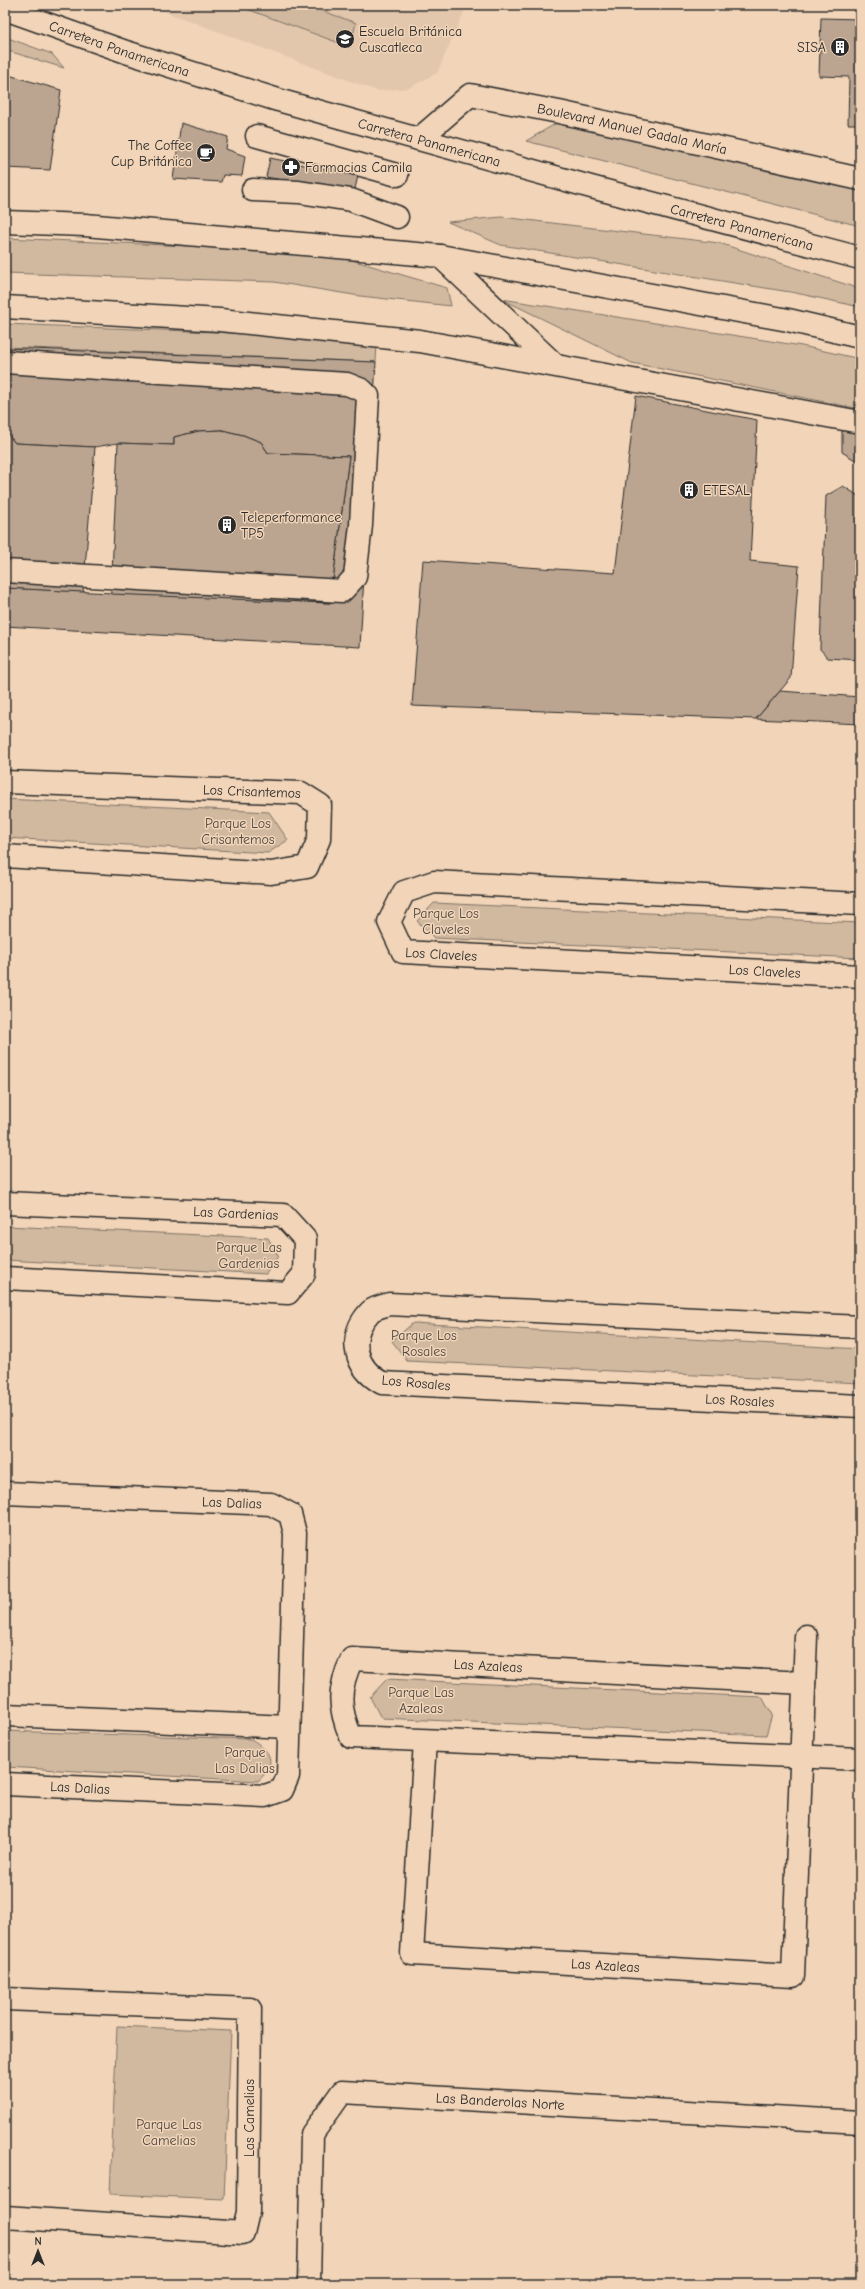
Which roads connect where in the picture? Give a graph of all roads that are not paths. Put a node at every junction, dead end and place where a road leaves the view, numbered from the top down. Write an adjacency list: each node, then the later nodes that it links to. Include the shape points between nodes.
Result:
1 (5, 9): 3 (street, Carretera Panamericana, via 126,52 278,100)
2 (257, 136): 4 (street)
3 (419, 139): 5 (street, Boulevard Manuel Gadala María, via 470,95); 10 (street, Carretera Panamericana)
4 (397, 175)
5 (860, 179)
6 (253, 190): 7 (street, via 299,192 351,200)
7 (397, 217)
8 (5, 222): 9 (street, via 85,225)
9 (440, 256): 12 (street, via 788,320); 14 (street)
10 (860, 258)
11 (5, 306): 14 (street, via 235,321 420,341)
12 (860, 337)
13 (5, 362): 16 (street, via 348,384 362,390 368,396 361,525 355,577 342,591)
14 (554, 364): 15 (street)
15 (860, 422)
16 (5, 571)
17 (5, 782): 18 (street, Los Crisantemos, via 301,793 320,805 319,839 307,867 271,873)
18 (5, 856)
19 (860, 904): 20 (street, Los Claveles, via 434,882 404,892 389,922 403,952)
20 (860, 976)
21 (5, 1203): 22 (street, Las Gardenias, via 283,1215 305,1239 304,1274 288,1293)
22 (5, 1278)
23 (860, 1327): 24 (street, Los Rosales, via 389,1304 370,1312 358,1332 356,1346 358,1359 364,1369 372,1378 382,1383)
24 (860, 1406)
25 (5, 1493): 29 (street, Las Dalias, via 271,1504 290,1514 296,1533)
26 (806, 1636): 27 (street, Las Azaleas)
27 (804, 1683): 30 (street, Las Azaleas, via 352,1659 344,1676 341,1694 341,1709 351,1737); 31 (street, Las Azaleas)
28 (5, 1715): 29 (street)
29 (289, 1727): 33 (street, Las Dalias, via 288,1776 282,1790 265,1796)
30 (426, 1741): 31 (street, Las Azaleas); 31 (street, Las Azaleas, via 412,1954 793,1976)
31 (801, 1757): 32 (street, Las Azaleas)
32 (860, 1759)
33 (5, 1784)
34 (5, 1999): 36 (street, Las Camelias, via 250,2009 250,2024 248,2212 243,2233)
35 (860, 2122): 37 (street, Las Banderolas Norte, via 342,2092 312,2134)
36 (5, 2217)
37 (309, 2284)

